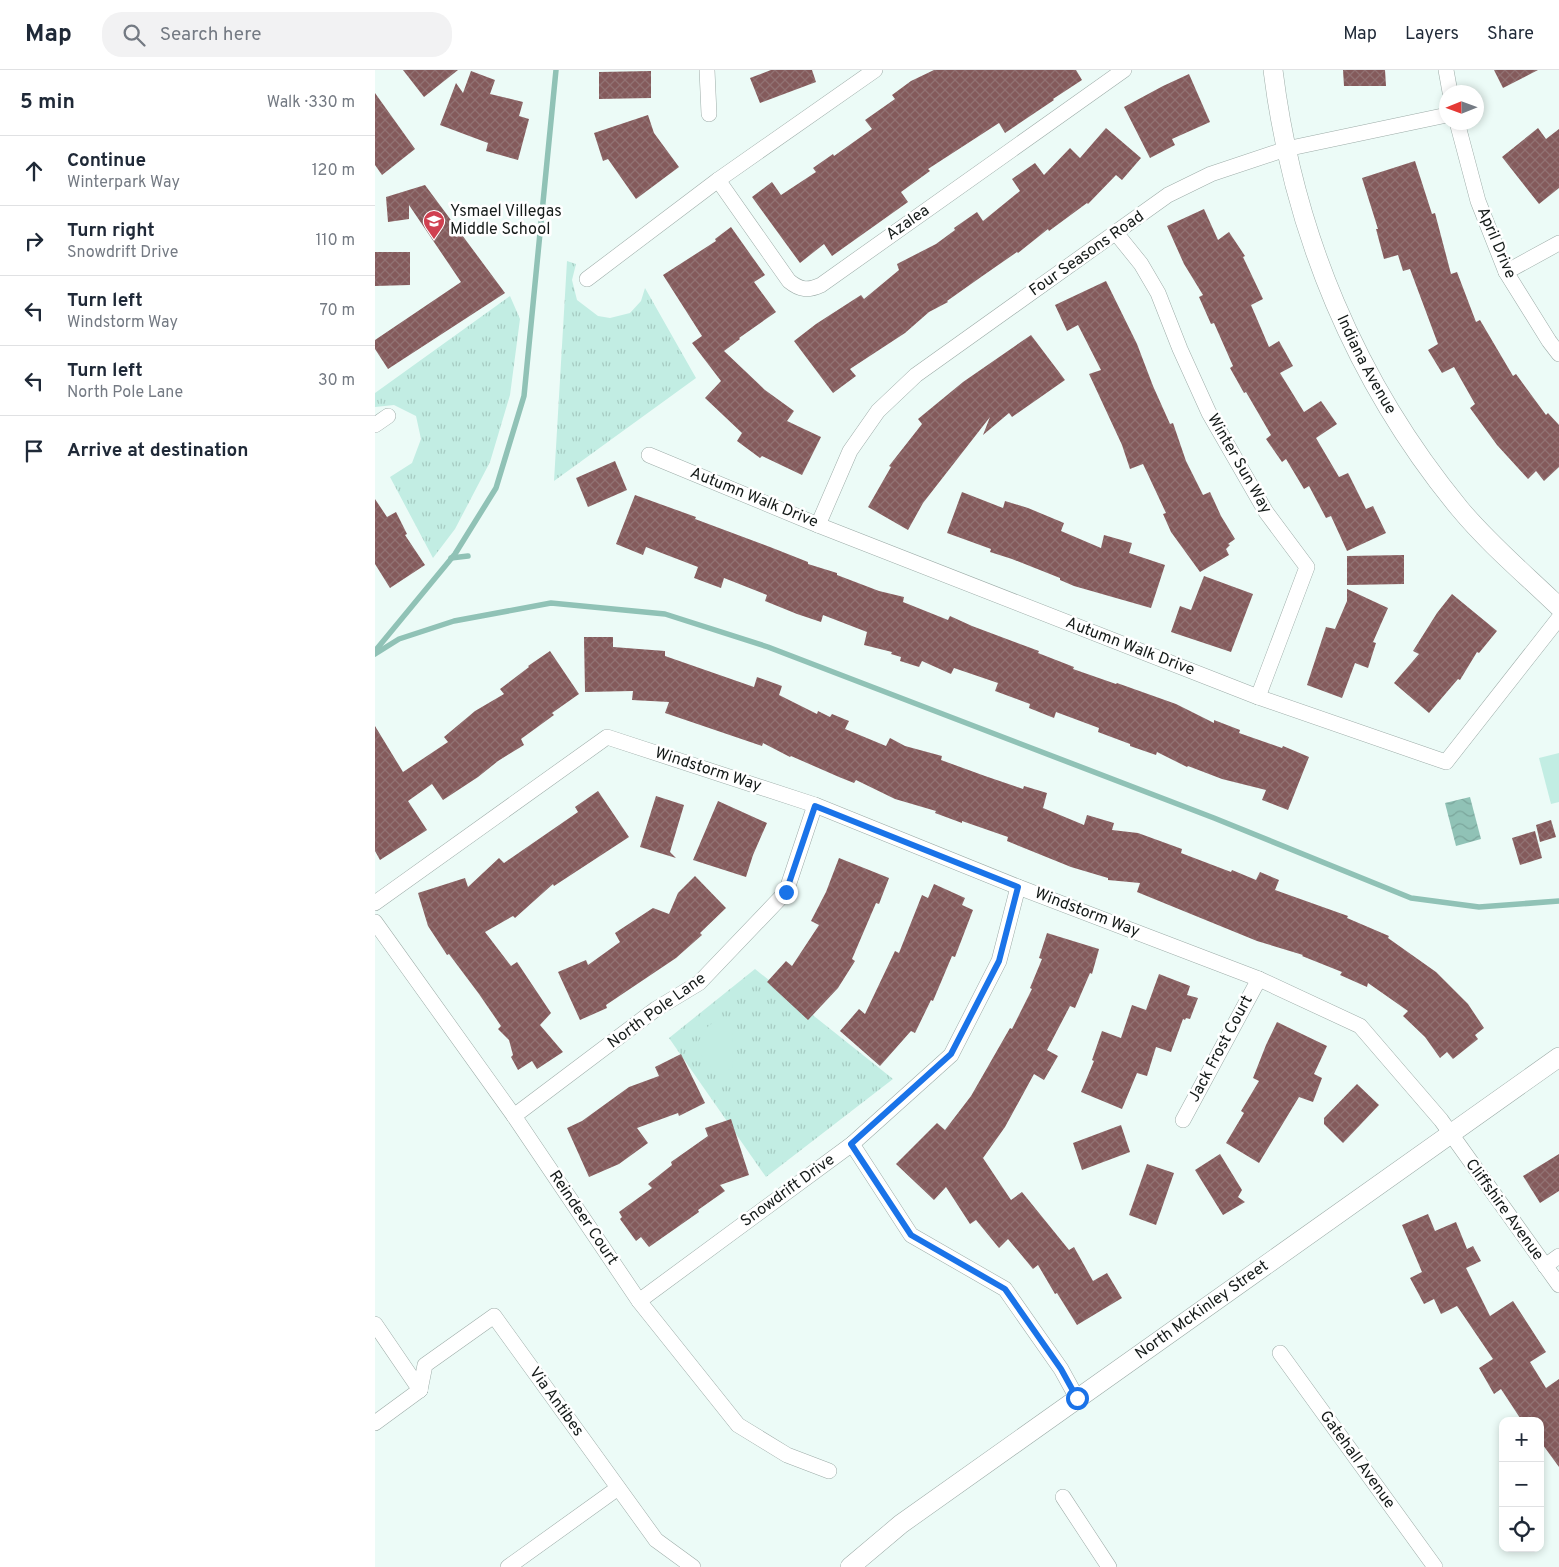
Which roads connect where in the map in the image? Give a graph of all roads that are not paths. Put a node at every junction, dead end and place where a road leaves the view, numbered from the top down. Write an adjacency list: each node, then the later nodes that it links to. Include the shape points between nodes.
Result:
1 (707, 70): 7 (street)
2 (875, 70): 11 (street)
3 (1124, 70): 11 (street, Azalea, via 812,288 804,290 789,281)
4 (1273, 70): 10 (street, Indiana Avenue)
5 (1446, 70): 6 (street)
6 (1449, 85)
7 (709, 114)
8 (1439, 117): 10 (street, Four Seasons Road)
9 (1459, 130): 14 (street, April Drive, via 1479,201)
10 (1286, 149): 12 (street, Four Seasons Road, via 1211,174 1168,195); 21 (street, Indiana Avenue, via 1322,272 1351,341 1385,405 1461,510)
11 (718, 180): 15 (street)
12 (1116, 233): 20 (street, Four Seasons Road, via 917,375 878,411 849,451); 23 (street, Winter Sun Way, via 1141,264 1158,293 1209,413 1266,512 1307,567)
13 (1559, 243): 14 (street)
14 (1505, 272): 16 (street, April Drive)
15 (587, 278)
16 (1559, 354)
17 (388, 416): 18 (street)
18 (375, 425)
19 (649, 455): 20 (street, Autumn Walk Drive)
20 (819, 525): 23 (street, Autumn Walk Drive)
21 (1559, 607)
22 (1559, 618): 23 (street, Autumn Walk Drive, via 1446,762)
23 (1257, 697)
24 (815, 806): 25 (street, Windstorm Way); 26 (street, Windstorm Way, via 607,737); 30 (street, North Pole Lane, via 786,892 699,984 657,1009)
25 (1018, 887): 28 (street, Windstorm Way); 33 (street, Snowdrift Drive, via 999,961 951,1054)
26 (375, 903)
27 (375, 922): 30 (street, Reindeer Court)
28 (1259, 979): 31 (street, Jack Frost Court); 32 (street, Windstorm Way, via 1360,1026)
29 (1559, 1057): 32 (street, North McKinley Street)
30 (514, 1116): 37 (street, Reindeer Court)
31 (1183, 1120)
32 (1450, 1134): 35 (street, Cliffshire Avenue); 41 (street, North McKinley Street)
33 (851, 1144): 37 (street, Snowdrift Drive); 41 (street, via 911,1235 1005,1289 1061,1369)
34 (1559, 1256): 35 (street)
35 (1545, 1266): 36 (street, Cliffshire Avenue)
36 (1559, 1285)
37 (639, 1301): 43 (street, Reindeer Court, via 738,1426 787,1455)
38 (375, 1324): 40 (street)
39 (1280, 1353): 50 (street, Gatehall Avenue)
40 (420, 1390): 42 (street); 44 (street, Via Antibes, via 425,1365 494,1316)
41 (1077, 1398): 48 (street, North McKinley Street, via 901,1524)
42 (375, 1423)
43 (829, 1471)
44 (618, 1488): 46 (street); 47 (street, Via Antibes, via 656,1540)
45 (1063, 1497): 49 (street)
46 (507, 1567)
47 (693, 1567)
48 (850, 1567)
49 (1109, 1567)
50 (1435, 1567)

